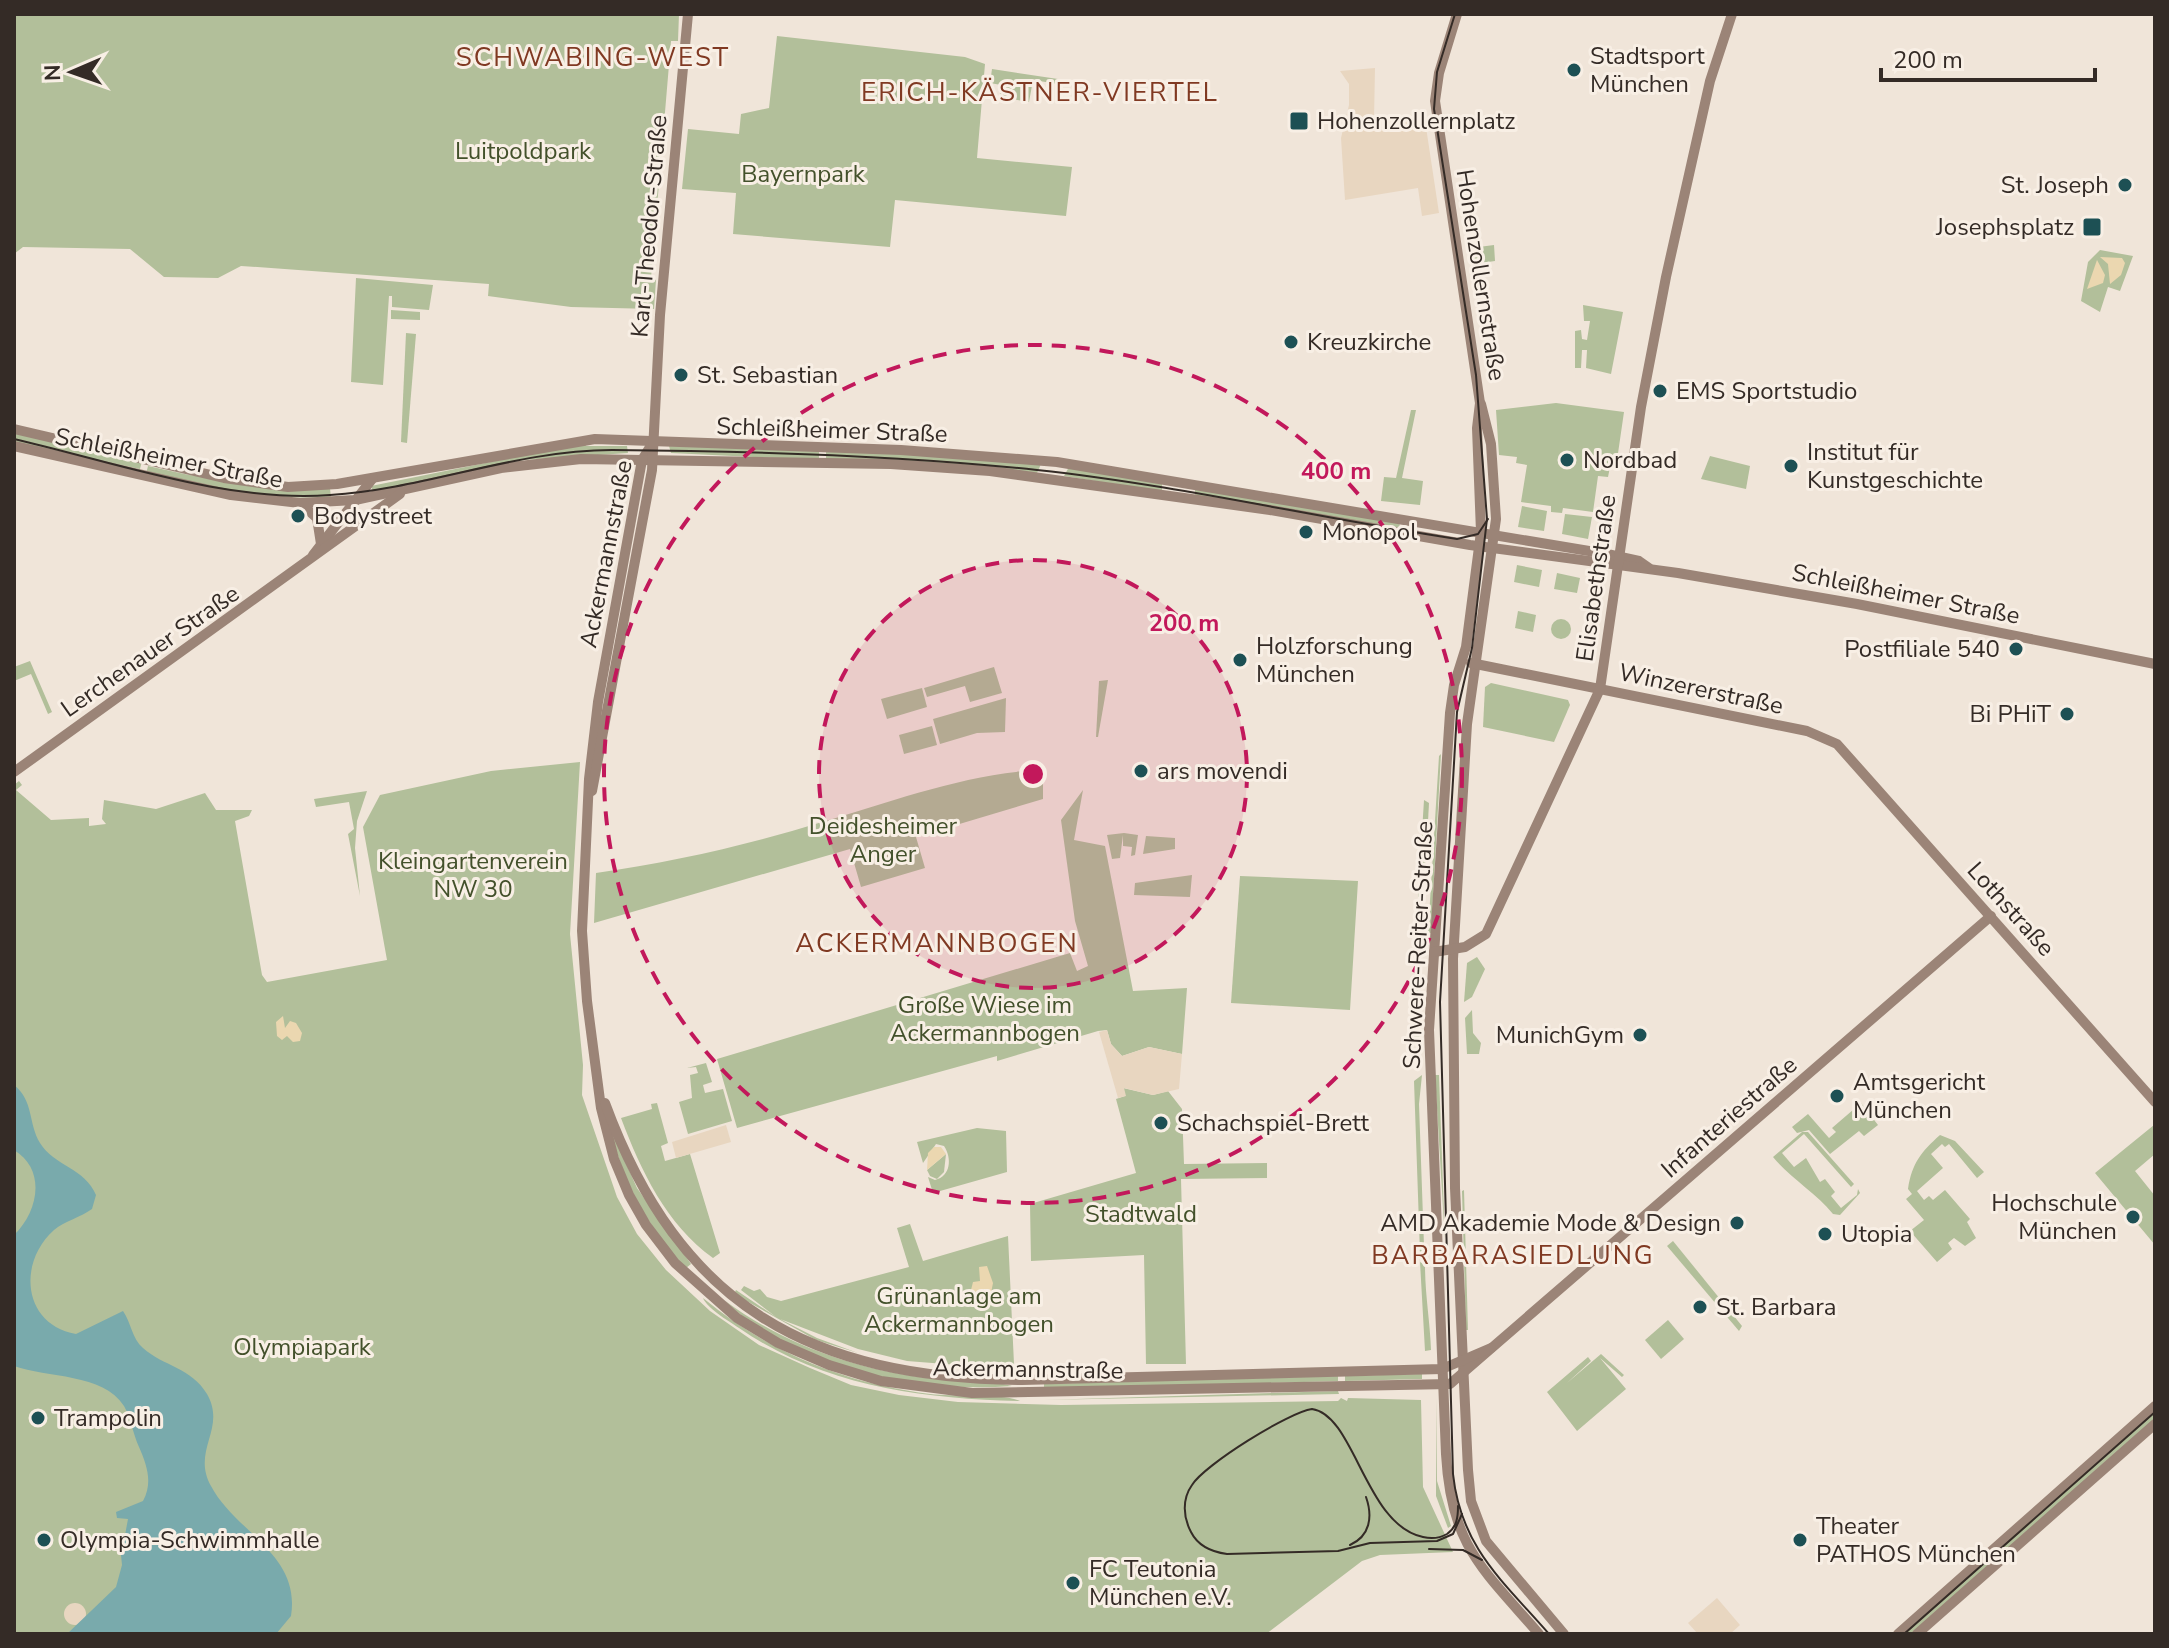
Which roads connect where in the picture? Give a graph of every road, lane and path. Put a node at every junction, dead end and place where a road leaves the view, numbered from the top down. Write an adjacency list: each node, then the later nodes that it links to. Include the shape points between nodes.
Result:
1 (688, 14): 6 (main road, Karl-Theodor-Straße)
2 (1457, 14): 4 (main road, Hohenzollernstraße, via 1439,73 1436,108)
3 (1732, 14): 19 (main road, Elisabethstraße, via 1710,81 1666,277)
4 (1480, 403): 13 (main road, Hohenzollernstraße); 14 (main road, Hohenzollernstraße, via 1491,444)
5 (14, 429): 9 (main road, Schleißheimer Straße, via 259,485 314,487)
6 (653, 442): 8 (main road, Ackermannstraße); 9 (main road, Schleißheimer Straße, via 581,440); 13 (main road, Schleißheimer Straße, via 1057,462)
7 (14, 446): 12 (main road, Schleißheimer Straße, via 231,495)
8 (647, 460): 10 (main road, Schleißheimer Straße, via 537,462); 16 (main road, Schleißheimer Straße, via 990,471); 29 (main road, Ackermannstraße, via 605,732 589,801 582,931)
9 (373, 478): 11 (main road, Lerchenauer Straße)
10 (408, 489): 11 (main road, Schleißheimer Straße); 18 (main road, Lerchenauer Straße)
11 (355, 500): 12 (main road, Schleißheimer Straße); 15 (main road, Lerchenauer Straße)
12 (300, 503): 15 (main road, via 317,518)
13 (1481, 532): 14 (main road, Schleißheimer Straße); 16 (main road, Hohenzollernstraße)
14 (1495, 534): 17 (main road, Hohenzollernstraße); 19 (main road, Schleißheimer Straße)
15 (321, 544): 18 (main road, Lerchenauer Straße)
16 (1478, 546): 17 (main road, Schleißheimer Straße); 20 (main road, Hohenzollernstraße)
17 (1492, 547): 19 (main road, Schleißheimer Straße); 21 (main road, Hohenzollernstraße)
18 (308, 561): 25 (main road, Lerchenauer Straße)
19 (1620, 561): 22 (main road, Schleißheimer Straße); 23 (main road, Elisabethstraße)
20 (1461, 661): 21 (main road, Winzererstraße); 28 (main road, Schwere-Reiter-Straße, via 1450,713)
21 (1475, 664): 23 (main road, Winzererstraße); 27 (main road, Schwere-Reiter-Straße)
22 (2155, 664)
23 (1600, 689): 24 (main road, Winzererstraße, via 1807,731); 27 (main road, Elisabethstraße, via 1486,934)
24 (1837, 744): 26 (main road, Lothstraße)
25 (14, 772)
26 (1991, 916): 30 (main road, Lothstraße); 31 (main road, Infanteriestraße)
27 (1453, 950): 28 (main road, Elisabethstraße); 32 (main road, Schwere-Reiter-Straße)
28 (1434, 952): 33 (main road, Schwere-Reiter-Straße, via 1429,1030)
29 (599, 1087): 33 (main road, Ackermannstraße, via 631,1169 697,1264 758,1316 821,1349 882,1366 998,1379); 35 (main road, Ackermannstraße, via 622,1178 661,1246 737,1318 829,1365 881,1381 972,1393)
30 (2155, 1102)
31 (1493, 1348): 32 (main road, Infanteriestraße); 34 (main road, Infanteriestraße)
32 (1463, 1361): 33 (main road, Ackermannstraße); 34 (main road, Schwere-Reiter-Straße)
33 (1442, 1369): 35 (main road, Schwere-Reiter-Straße)
34 (1464, 1374): 35 (main road, Ackermannstraße); 39 (main road, Schwere-Reiter-Straße, via 1476,1521 1486,1541)
35 (1443, 1386): 38 (main road, Schwere-Reiter-Straße, via 1448,1486 1456,1523 1469,1552)
36 (2155, 1406): 40 (main road)
37 (2155, 1424): 41 (main road)
38 (1539, 1634)
39 (1564, 1634)
40 (1898, 1634)
41 (1917, 1634)

